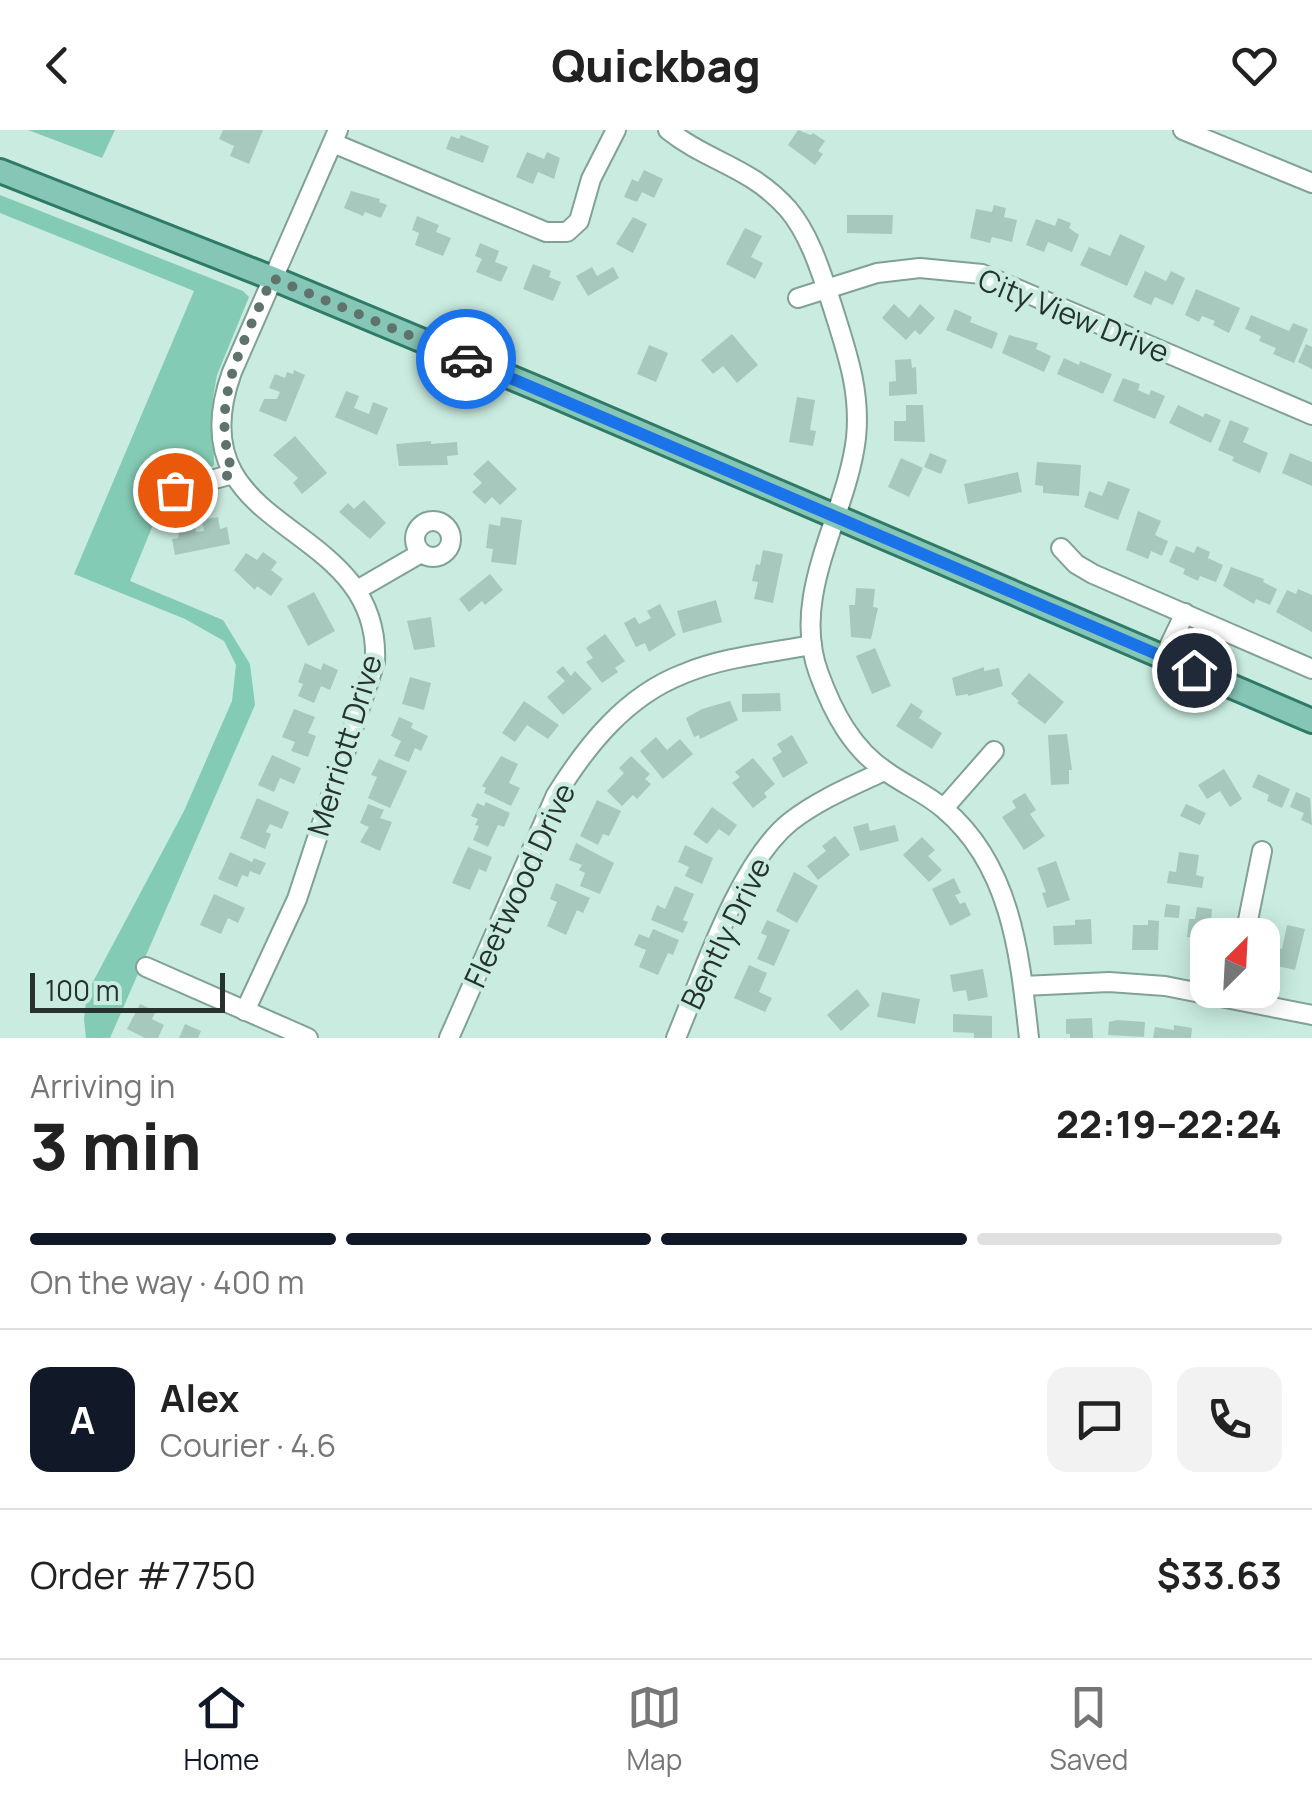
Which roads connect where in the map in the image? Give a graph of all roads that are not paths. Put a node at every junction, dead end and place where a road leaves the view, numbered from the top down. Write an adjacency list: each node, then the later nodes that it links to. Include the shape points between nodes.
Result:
1 (616, 130): 4 (street, via 579,221 559,234)
2 (668, 130): 8 (street, via 752,176 790,211)
3 (1183, 130): 6 (street)
4 (336, 136): 7 (street, Merriott Drive)
5 (0, 171): 7 (main road)
6 (1312, 183)
7 (272, 278): 11 (street, Merriott Drive, via 225,396 222,434); 13 (main road)
8 (826, 288): 9 (street, City View Drive); 10 (street, City View Drive, via 920,268 982,274); 13 (street, via 855,375 858,407 851,467)
9 (798, 298)
10 (1312, 415)
11 (233, 474): 12 (street); 16 (street, Merriott Drive, via 261,508 330,558)
12 (175, 490)
13 (836, 516): 18 (street, via 813,591); 19 (main road)
14 (1061, 548): 17 (street, via 1092,574)
15 (421, 552): 16 (street)
16 (357, 590): 31 (street, Merriott Drive, via 376,645 372,677 298,899)
17 (1185, 613): 19 (street); 20 (street)
18 (812, 645): 23 (street, via 844,728); 34 (street, Fleetwood Drive, via 680,675 599,734 556,795)
19 (1164, 657): 21 (main road)
20 (1312, 669)
21 (1312, 721)
22 (994, 751): 24 (street)
23 (884, 771): 24 (street); 35 (street, Bently Drive, via 789,823 756,860)
24 (944, 808): 28 (street, via 1002,889)
25 (1262, 851): 26 (street)
26 (1248, 918)
27 (146, 967): 31 (street)
28 (1024, 986): 29 (street, via 1110,982); 36 (street)
29 (1190, 989)
30 (1280, 1006): 32 (street)
31 (245, 1011): 33 (street)
32 (1312, 1015)
33 (308, 1038)
34 (449, 1038)
35 (676, 1038)
36 (1029, 1038)

